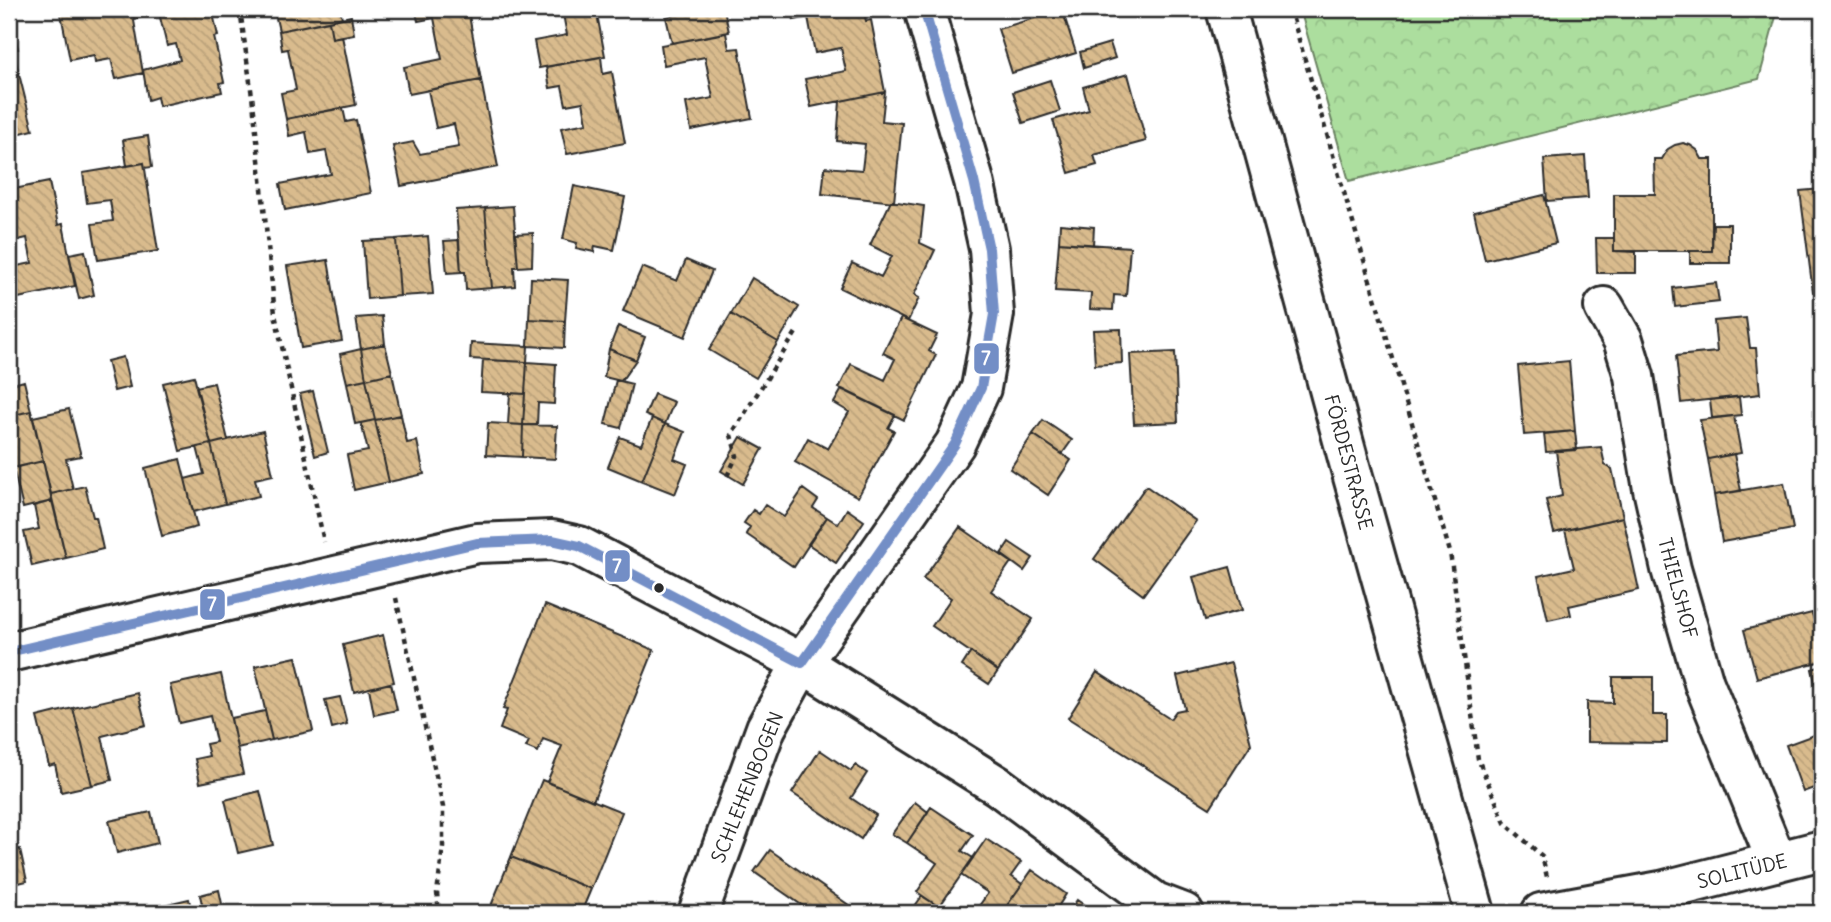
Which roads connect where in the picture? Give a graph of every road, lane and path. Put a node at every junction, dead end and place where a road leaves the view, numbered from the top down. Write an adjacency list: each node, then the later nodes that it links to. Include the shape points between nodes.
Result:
1 (240, 9): 9 (path, via 275,314)
2 (923, 9): 11 (street, SCHLEHENBOGEN, via 974,181 989,249 995,314 981,388 955,444)
3 (1226, 9): 19 (street, FÖRDESTRASSE)
4 (1290, 9): 15 (path, via 1450,552 1478,759 1505,823 1542,856)
5 (1604, 307): 13 (street, THIELSHOF, via 1623,340 1634,376 1671,569 1704,683)
6 (797, 331): 7 (path, via 732,435 737,456)
7 (727, 476)
8 (389, 563): 9 (street); 11 (street, via 477,543 552,540 579,546); 16 (path, via 443,807)
9 (331, 577): 10 (street)
10 (9, 652)
11 (802, 663): 17 (street, SCHLEHENBOGEN, via 766,728); 18 (street, via 998,786 1156,902)
12 (1822, 850): 13 (street, SOLITÜDE)
13 (1777, 862): 14 (street, SOLITÜDE)
14 (1665, 902): 15 (street, SOLITÜDE)
15 (1548, 912)
16 (439, 913)
17 (698, 913)
18 (1184, 913)
19 (1475, 913)

